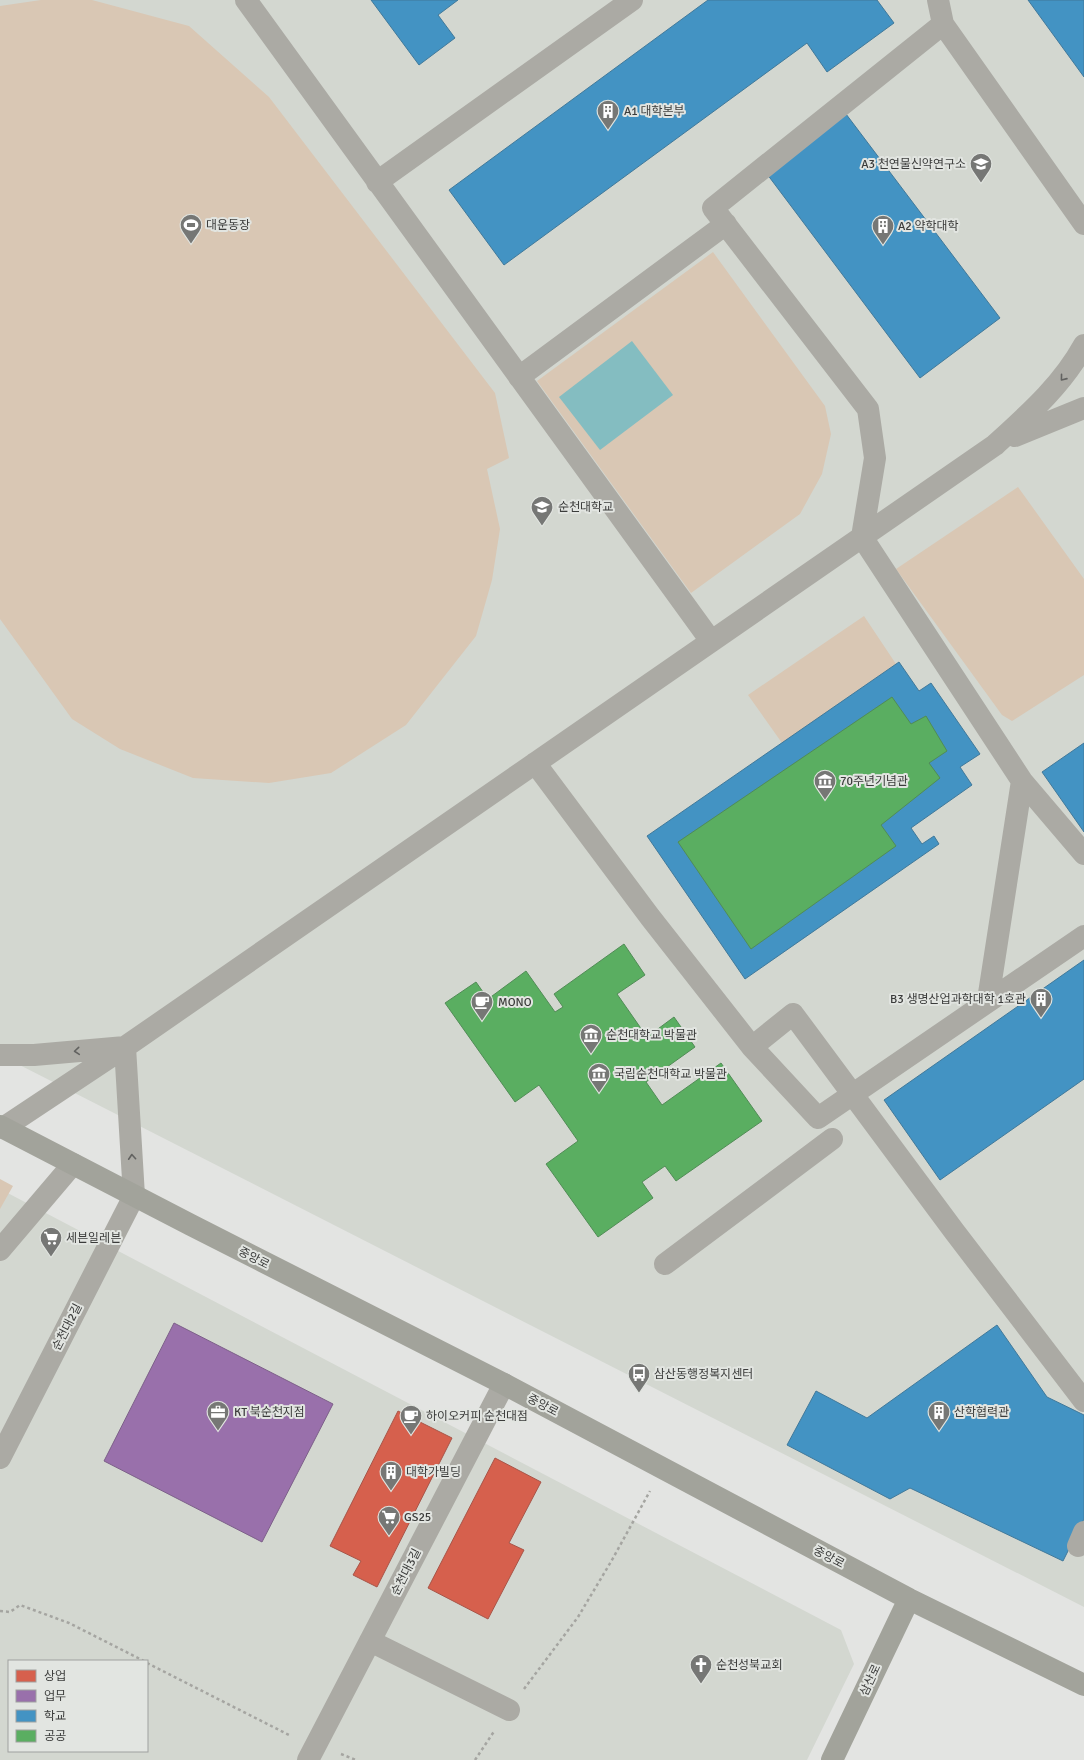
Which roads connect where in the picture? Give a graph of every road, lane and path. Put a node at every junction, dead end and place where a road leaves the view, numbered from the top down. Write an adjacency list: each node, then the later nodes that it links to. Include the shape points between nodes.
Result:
1 (246, 0): 5 (street)
2 (632, 0): 5 (street)
3 (938, 0): 4 (street)
4 (943, 24): 6 (street, via 713,208); 7 (street)
5 (377, 182): 9 (street)
6 (726, 224): 9 (street); 12 (street, via 868,409 875,458)
7 (1084, 224)
8 (1084, 345): 11 (street, one-way to 11, via 1066,375)
9 (519, 377): 13 (street)
10 (1084, 408): 11 (street)
11 (995, 445): 12 (street)
12 (862, 536): 13 (street); 15 (street)
13 (711, 641): 14 (street)
14 (535, 763): 19 (street); 20 (street, via 650,917)
15 (1022, 781): 16 (street); 18 (street)
16 (1084, 854)
17 (1084, 936): 18 (street)
18 (988, 1000): 22 (street)
19 (125, 1047): 21 (street, one-way to 21, via 34,1055); 23 (street); 26 (street, one-way to 19)
20 (752, 1047): 22 (street, via 818,1118); 22 (street, via 793,1014)
21 (0, 1055)
22 (853, 1092): 30 (street, via 954,1231)
23 (1, 1127): 25 (main road, 중앙로)
24 (832, 1139): 28 (street)
25 (73, 1164): 26 (main road, 중앙로); 27 (street)
26 (134, 1196): 29 (main road, 중앙로); 31 (street, 순천대2길)
27 (0, 1250)
28 (665, 1264)
29 (504, 1384): 32 (main road, 중앙로); 35 (street, 순천대3길)
30 (1084, 1401)
31 (0, 1458)
32 (663, 1468): 33 (main road, 중앙로); 39 (path, via 578,1617)
33 (909, 1599): 38 (main road, 중앙로); 42 (main road, 삼산로)
34 (0, 1611): 36 (path, via 10,1612 20,1605 69,1623)
35 (370, 1641): 39 (street); 40 (street, 순천대3길)
36 (142, 1660)
37 (148, 1664): 40 (path, via 284,1733)
38 (1084, 1685)
39 (509, 1710): 41 (path)
40 (312, 1752)
41 (475, 1760)
42 (832, 1760)

